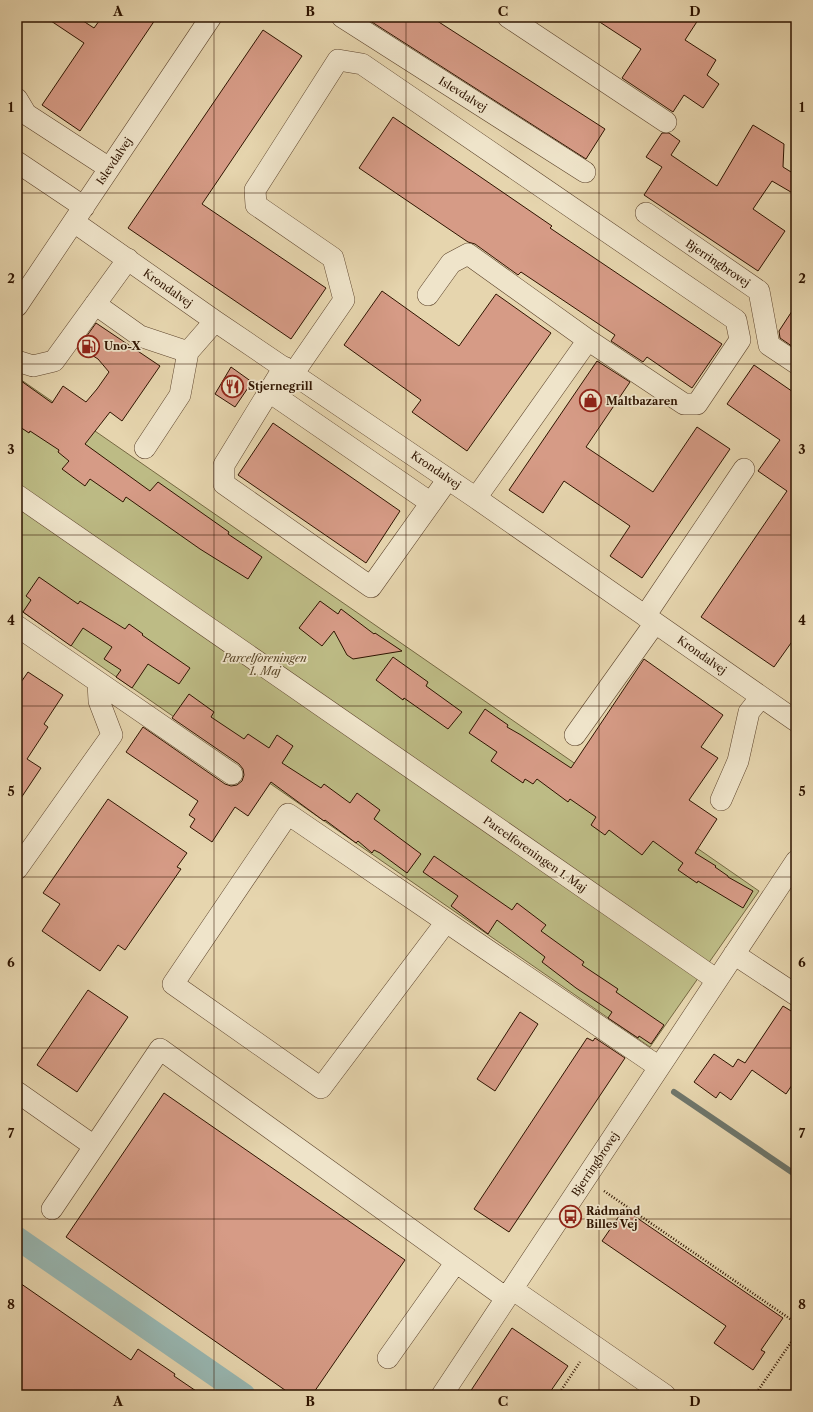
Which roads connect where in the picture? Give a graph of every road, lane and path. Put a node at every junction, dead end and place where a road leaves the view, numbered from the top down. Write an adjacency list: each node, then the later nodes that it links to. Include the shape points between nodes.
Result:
1 (211, 17): 7 (street, Islevdalvej)
2 (342, 17): 8 (street, Islevdalvej)
3 (508, 17): 5 (street)
4 (17, 99): 7 (street, via 26,114)
5 (666, 122)
6 (17, 162): 10 (street, Krondalvej)
7 (109, 168): 10 (street, Islevdalvej)
8 (585, 172)
9 (646, 213): 19 (street, Bjerringbrovej, via 759,291 770,345)
10 (79, 215): 11 (street, Krondalvej); 14 (street, Islevdalvej)
11 (128, 259): 13 (street); 15 (street, Krondalvej)
12 (428, 295): 16 (street, via 451,263 468,254)
13 (96, 304): 17 (street, via 140,336); 18 (street, via 54,361 33,366)
14 (17, 306)
15 (215, 321): 17 (street); 20 (street, Krondalvej)
16 (588, 340): 20 (street, via 684,404 697,404 740,340 736,320 362,64 338,60 255,190 256,205 333,258 344,300); 26 (street)
17 (188, 352): 22 (street, via 180,395)
18 (17, 362)
19 (796, 363)
20 (288, 370): 21 (street); 24 (street, Krondalvej)
21 (268, 391): 27 (street); 27 (street, via 224,465 224,484 371,587)
22 (145, 448)
23 (744, 469): 28 (street)
24 (448, 479): 26 (street, Krondalvej); 27 (street)
25 (17, 495): 40 (street, Parcelforeningen 1. Maj)
26 (476, 498): 28 (street, Krondalvej)
27 (431, 502)
28 (650, 619): 31 (street, Krondalvej); 33 (street)
29 (17, 626): 30 (street)
30 (98, 682): 34 (street); 37 (street, via 99,701 112,735)
31 (761, 697): 32 (street, Krondalvej); 35 (street, via 749,712 738,761)
32 (795, 719)
33 (575, 735)
34 (232, 774)
35 (721, 800)
36 (796, 861): 39 (street, Bjerringbrovej)
37 (17, 870)
38 (446, 922): 38 (street, via 288,814 173,984 322,1088); 42 (street)
39 (734, 954): 40 (street, Bjerringbrovej); 41 (street)
40 (717, 980): 42 (street, Bjerringbrovej)
41 (796, 995)
42 (659, 1067): 45 (street, Bjerringbrovej)
43 (17, 1093): 44 (street)
44 (94, 1146): 46 (street); 47 (street, via 160,1049)
45 (585, 1178): 48 (street, Bjerringbrovej); 49 (path)
46 (52, 1209)
47 (456, 1262): 48 (street); 52 (street)
48 (509, 1294): 51 (street); 53 (street, Bjerringbrovej)
49 (796, 1323)
50 (796, 1335): 56 (path)
51 (592, 1345): 54 (path); 55 (street)
52 (388, 1358)
53 (442, 1395)
54 (558, 1395)
55 (665, 1395)
56 (755, 1395)

